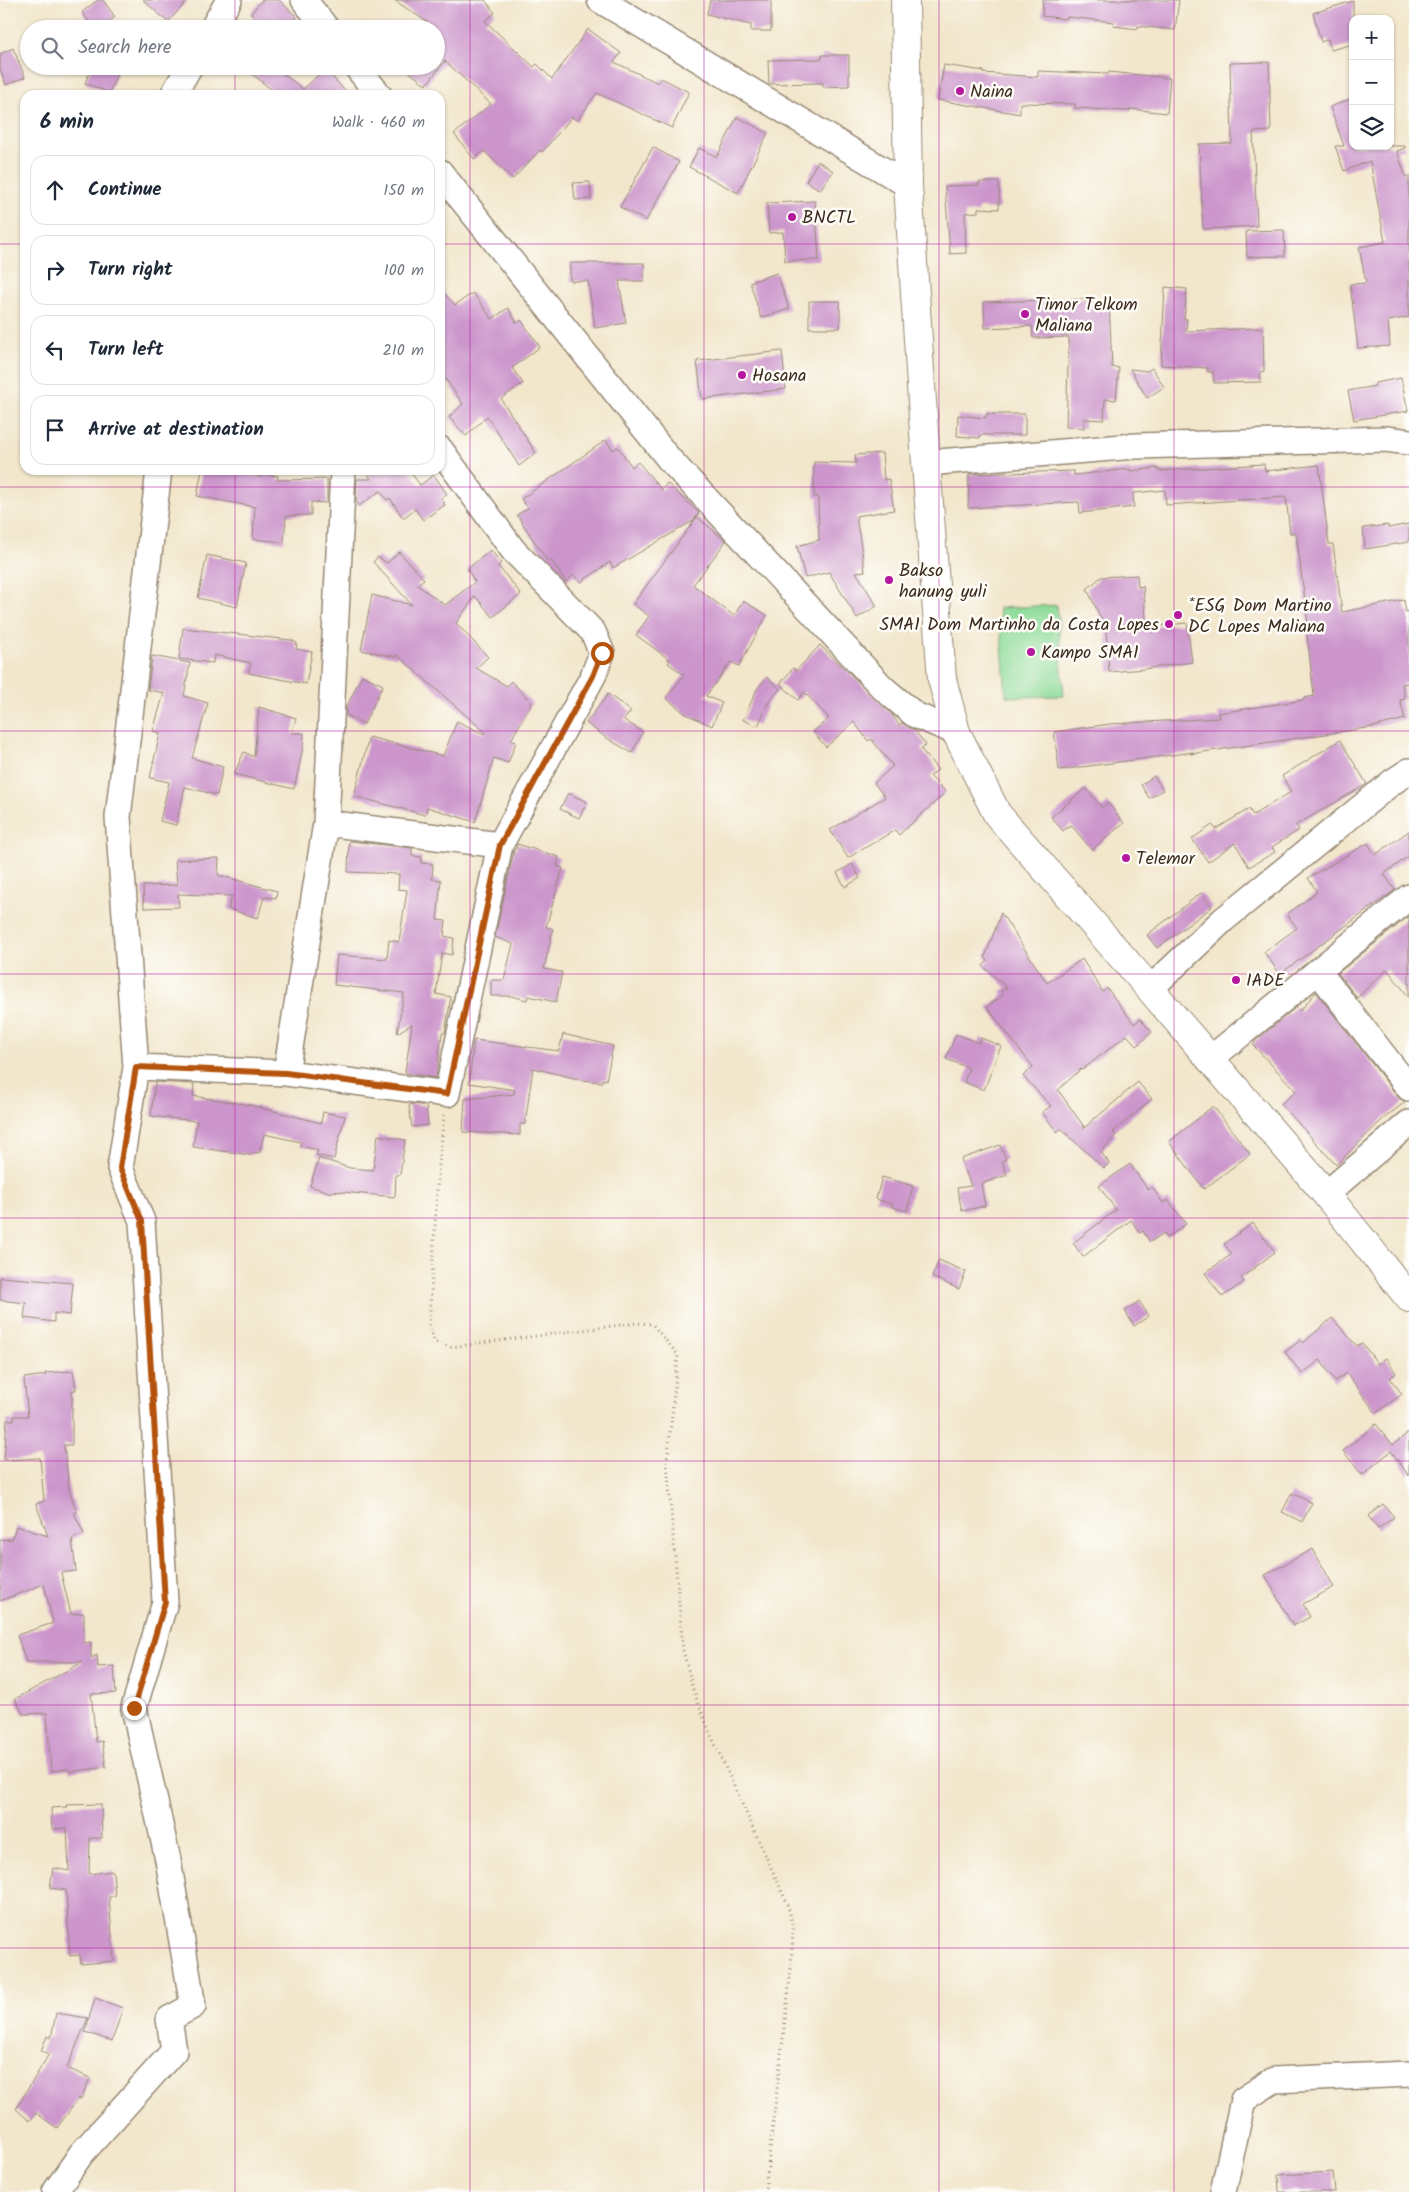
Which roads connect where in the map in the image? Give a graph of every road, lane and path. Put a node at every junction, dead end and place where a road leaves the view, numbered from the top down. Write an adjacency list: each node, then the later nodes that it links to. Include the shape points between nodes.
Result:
1 (229, 0): 5 (street)
2 (304, 0): 6 (street)
3 (600, 0): 11 (street)
4 (905, 0): 11 (main road)
5 (217, 20)
6 (320, 20)
7 (185, 75): 9 (street)
8 (363, 75): 10 (street)
9 (176, 90)
10 (375, 90)
11 (908, 185): 15 (main road)
12 (445, 187): 18 (street, via 669,459 883,688 915,716)
13 (1409, 442): 15 (street, via 1386,439 1136,446)
14 (445, 456): 21 (street, via 514,550 593,632 602,653 593,676)
15 (926, 463): 18 (main road, via 942,679)
16 (158, 475): 26 (street, via 118,816)
17 (343, 475): 20 (street)
18 (956, 732): 24 (main road, via 997,814)
19 (1409, 772): 24 (street, via 1391,783 1223,920)
20 (326, 823): 21 (street); 27 (street)
21 (500, 845): 29 (street)
22 (1409, 897): 23 (street)
23 (1318, 972): 25 (street); 28 (street)
24 (1150, 989): 25 (main road)
25 (1209, 1060): 31 (main road)
26 (136, 1067): 27 (street); 34 (street, via 120,1168 142,1221 165,1602 134,1708 168,1860 194,2006 169,2019 174,2051 81,2154)
27 (286, 1073): 29 (street)
28 (1409, 1088)
29 (447, 1094): 35 (path, via 438,1175 429,1327 435,1342 451,1347 636,1323 652,1324 678,1355 667,1463 683,1650 709,1731 788,1905 794,1928)
30 (1409, 1124): 31 (street)
31 (1326, 1194): 32 (main road)
32 (1409, 1298)
33 (1409, 2074): 36 (street, via 1274,2080 1243,2100)
34 (55, 2192)
35 (765, 2192)
36 (1224, 2192)

